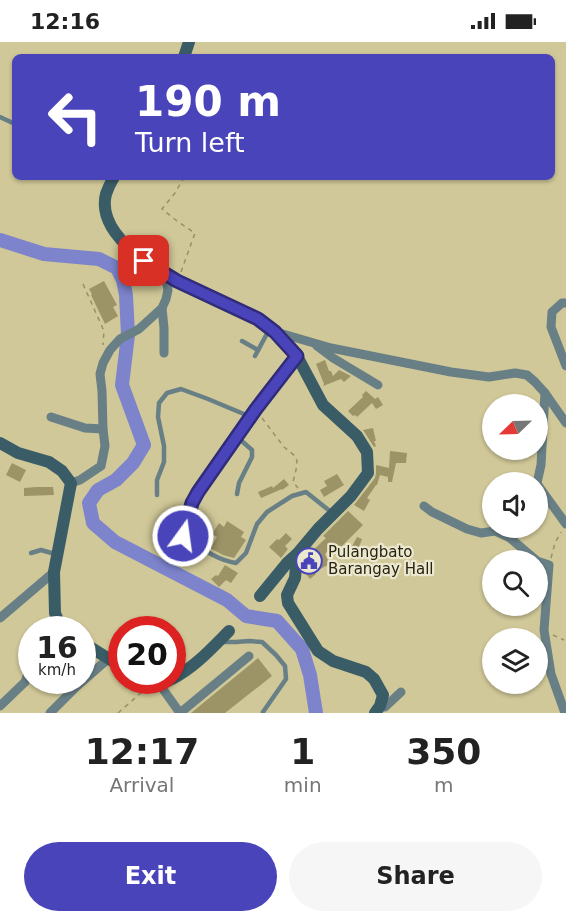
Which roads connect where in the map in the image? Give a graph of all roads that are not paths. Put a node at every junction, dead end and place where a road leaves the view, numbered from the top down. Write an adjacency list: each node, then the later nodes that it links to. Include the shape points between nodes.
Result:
1 (113, 180): 2 (street, via 106,195 106,213 113,229 144,261)
2 (165, 275): 4 (street, via 168,290); 5 (street)
3 (566, 303): 10 (street, via 552,312 551,327)
4 (162, 308): 8 (street); 16 (street, via 140,329 120,339 103,363)
5 (273, 330): 6 (lane, via 256,353); 7 (street); 9 (street)
6 (242, 341)
7 (313, 343): 11 (street); 12 (street, via 451,372 489,377 527,375)
8 (164, 353)
9 (297, 356): 13 (street); 25 (street, via 323,405 357,436 367,452 368,474)
10 (566, 366)
11 (378, 385)
12 (545, 393): 15 (street); 19 (street)
13 (253, 413): 17 (street); 22 (lane, via 181,389 167,393 159,403 164,462 157,480)
14 (51, 417): 16 (street, via 85,428)
15 (566, 423)
16 (103, 429): 20 (street, via 101,466)
17 (236, 436): 21 (lane, via 252,450); 25 (lane, via 192,503 183,536 211,555 236,563 246,553 257,524 267,512 292,496 306,492)
18 (0, 443): 20 (street, via 49,462)
19 (539, 472)
20 (71, 483): 31 (street)
21 (237, 494)
22 (157, 495)
23 (548, 499): 26 (street)
24 (424, 506): 27 (street)
25 (333, 514): 30 (street)
26 (564, 522)
27 (482, 533)
28 (510, 538): 50 (street, via 537,561 549,565 544,630 551,674)
29 (32, 552): 31 (lane, via 42,550)
30 (297, 554): 33 (street); 46 (street, via 288,603 318,651 374,679 383,695)
31 (57, 555): 32 (street)
32 (54, 572): 34 (street); 35 (street)
33 (260, 596)
34 (55, 616)
35 (0, 618)
36 (229, 631): 37 (street)
37 (216, 644): 41 (street); 47 (lane, via 262,642 285,666 286,679)
38 (96, 651): 40 (street)
39 (249, 656): 49 (street)
40 (108, 658): 48 (street)
41 (186, 670)
42 (18, 689): 45 (street)
43 (401, 692): 46 (street)
44 (164, 694): 49 (street)
45 (0, 706)
46 (378, 709)
47 (263, 712)
48 (50, 713)
49 (180, 713)
50 (565, 713)

